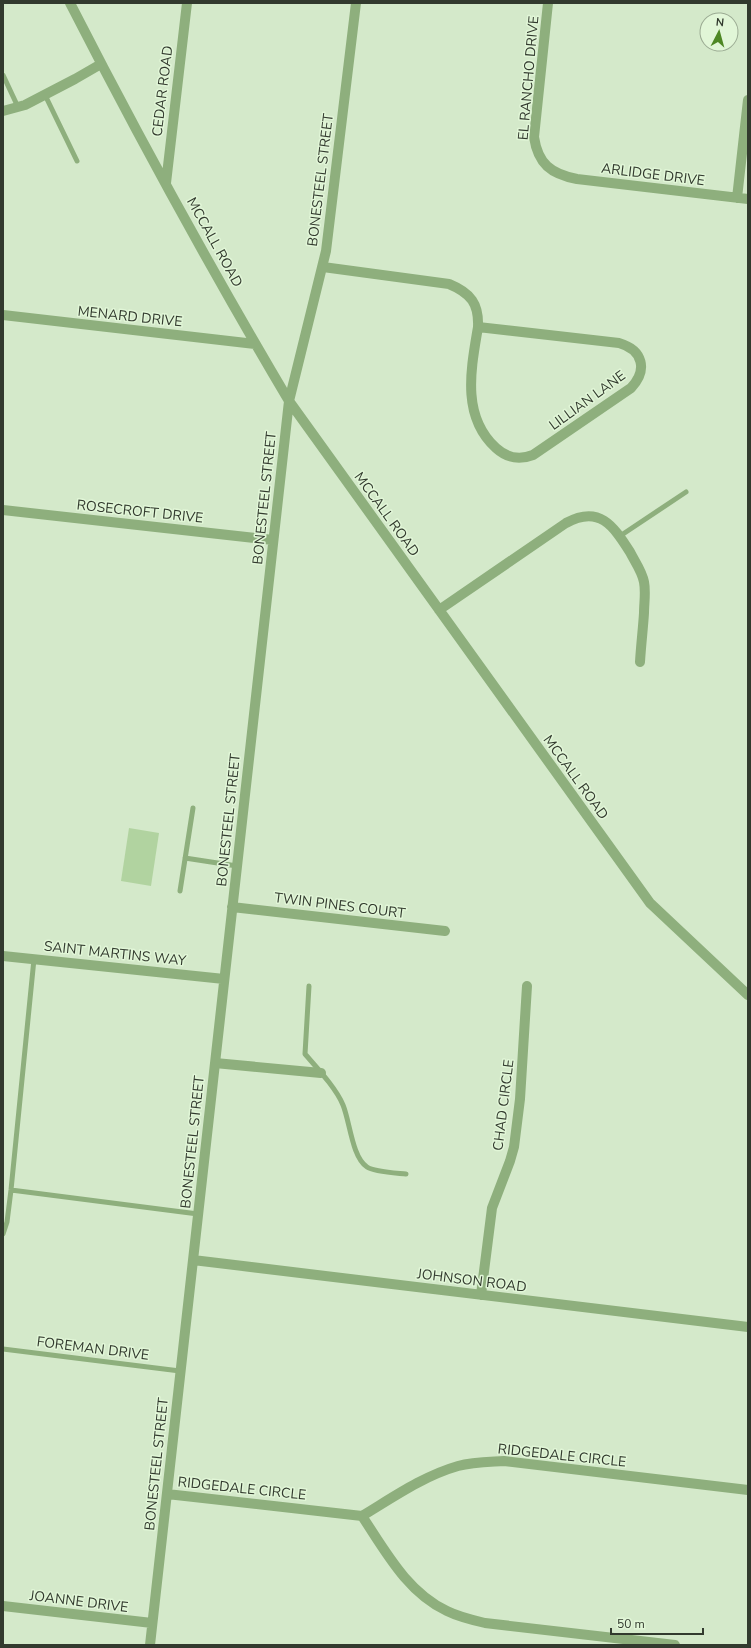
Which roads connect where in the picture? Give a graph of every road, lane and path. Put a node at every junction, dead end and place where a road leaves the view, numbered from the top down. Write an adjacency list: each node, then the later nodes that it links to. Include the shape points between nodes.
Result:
1 (70, 3): 5 (street, MCCALL ROAD)
2 (187, 3): 13 (street, CEDAR ROAD)
3 (356, 3): 16 (street, BONESTEEL STREET)
4 (548, 3): 12 (street, EL RANCHO DRIVE, via 534,136 539,156)
5 (101, 64): 7 (street); 13 (street, MCCALL ROAD)
6 (3, 75): 9 (lane)
7 (45, 95): 9 (street); 11 (lane)
8 (748, 100): 14 (street)
9 (18, 107): 10 (street)
10 (3, 111)
11 (77, 160)
12 (555, 173): 14 (street, ARLIDGE DRIVE, via 577,179)
13 (166, 183): 19 (street, MCCALL ROAD)
14 (737, 198): 15 (street, ARLIDGE DRIVE)
15 (748, 199)
16 (323, 267): 18 (street, LILLIAN LANE, via 449,284 460,289 475,304); 20 (street, BONESTEEL STREET)
17 (3, 315): 19 (street, MENARD DRIVE)
18 (478, 327): 18 (street, LILLIAN LANE, via 619,343 630,346 637,353 641,361 641,371 631,388 533,455 511,457 502,453 485,436 472,404 470,372)
19 (255, 344): 20 (street, MCCALL ROAD)
20 (289, 401): 24 (street, BONESTEEL STREET); 25 (street, MCCALL ROAD)
21 (686, 492): 23 (lane)
22 (3, 510): 24 (street, ROSECROFT DRIVE)
23 (620, 536): 25 (street, via 600,518 588,515 577,517); 26 (street, via 640,568 644,582)
24 (273, 540): 29 (street, BONESTEEL STREET)
25 (438, 610): 38 (street, MCCALL ROAD, via 650,903)
26 (640, 662)
27 (193, 808): 28 (lane)
28 (185, 858): 29 (lane); 30 (lane)
29 (237, 866): 31 (street, BONESTEEL STREET)
30 (180, 891)
31 (232, 907): 32 (street, TWIN PINES COURT); 35 (street, BONESTEEL STREET)
32 (445, 931)
33 (3, 956): 34 (street, SAINT MARTINS WAY)
34 (34, 959): 35 (street, SAINT MARTINS WAY); 42 (lane)
35 (224, 979): 39 (street, BONESTEEL STREET)
36 (309, 986): 40 (lane, via 305,1054)
37 (528, 986): 46 (street, CHAD CIRCLE, via 514,1147 492,1208)
38 (748, 995)
39 (215, 1063): 40 (street); 43 (street, BONESTEEL STREET)
40 (321, 1073): 41 (lane, via 343,1104 360,1161 368,1168)
41 (406, 1174)
42 (10, 1190): 43 (lane); 44 (lane, via 7,1222)
43 (198, 1214): 45 (street, BONESTEEL STREET)
44 (3, 1234)
45 (193, 1260): 46 (street, JOHNSON ROAD); 49 (street, BONESTEEL STREET)
46 (481, 1295): 47 (street, JOHNSON ROAD)
47 (748, 1326)
48 (3, 1349): 49 (lane, FOREMAN DRIVE)
49 (180, 1371): 51 (street, BONESTEEL STREET)
50 (748, 1490): 52 (street, RIDGEDALE CIRCLE, via 504,1461 482,1462 435,1474)
51 (167, 1494): 52 (street, RIDGEDALE CIRCLE); 54 (street, BONESTEEL STREET)
52 (362, 1516): 56 (street, via 403,1577 428,1599 451,1613 485,1623)
53 (3, 1606): 54 (street, JOANNE DRIVE)
54 (152, 1623): 55 (street, BONESTEEL STREET)
55 (150, 1645)
56 (675, 1645)

